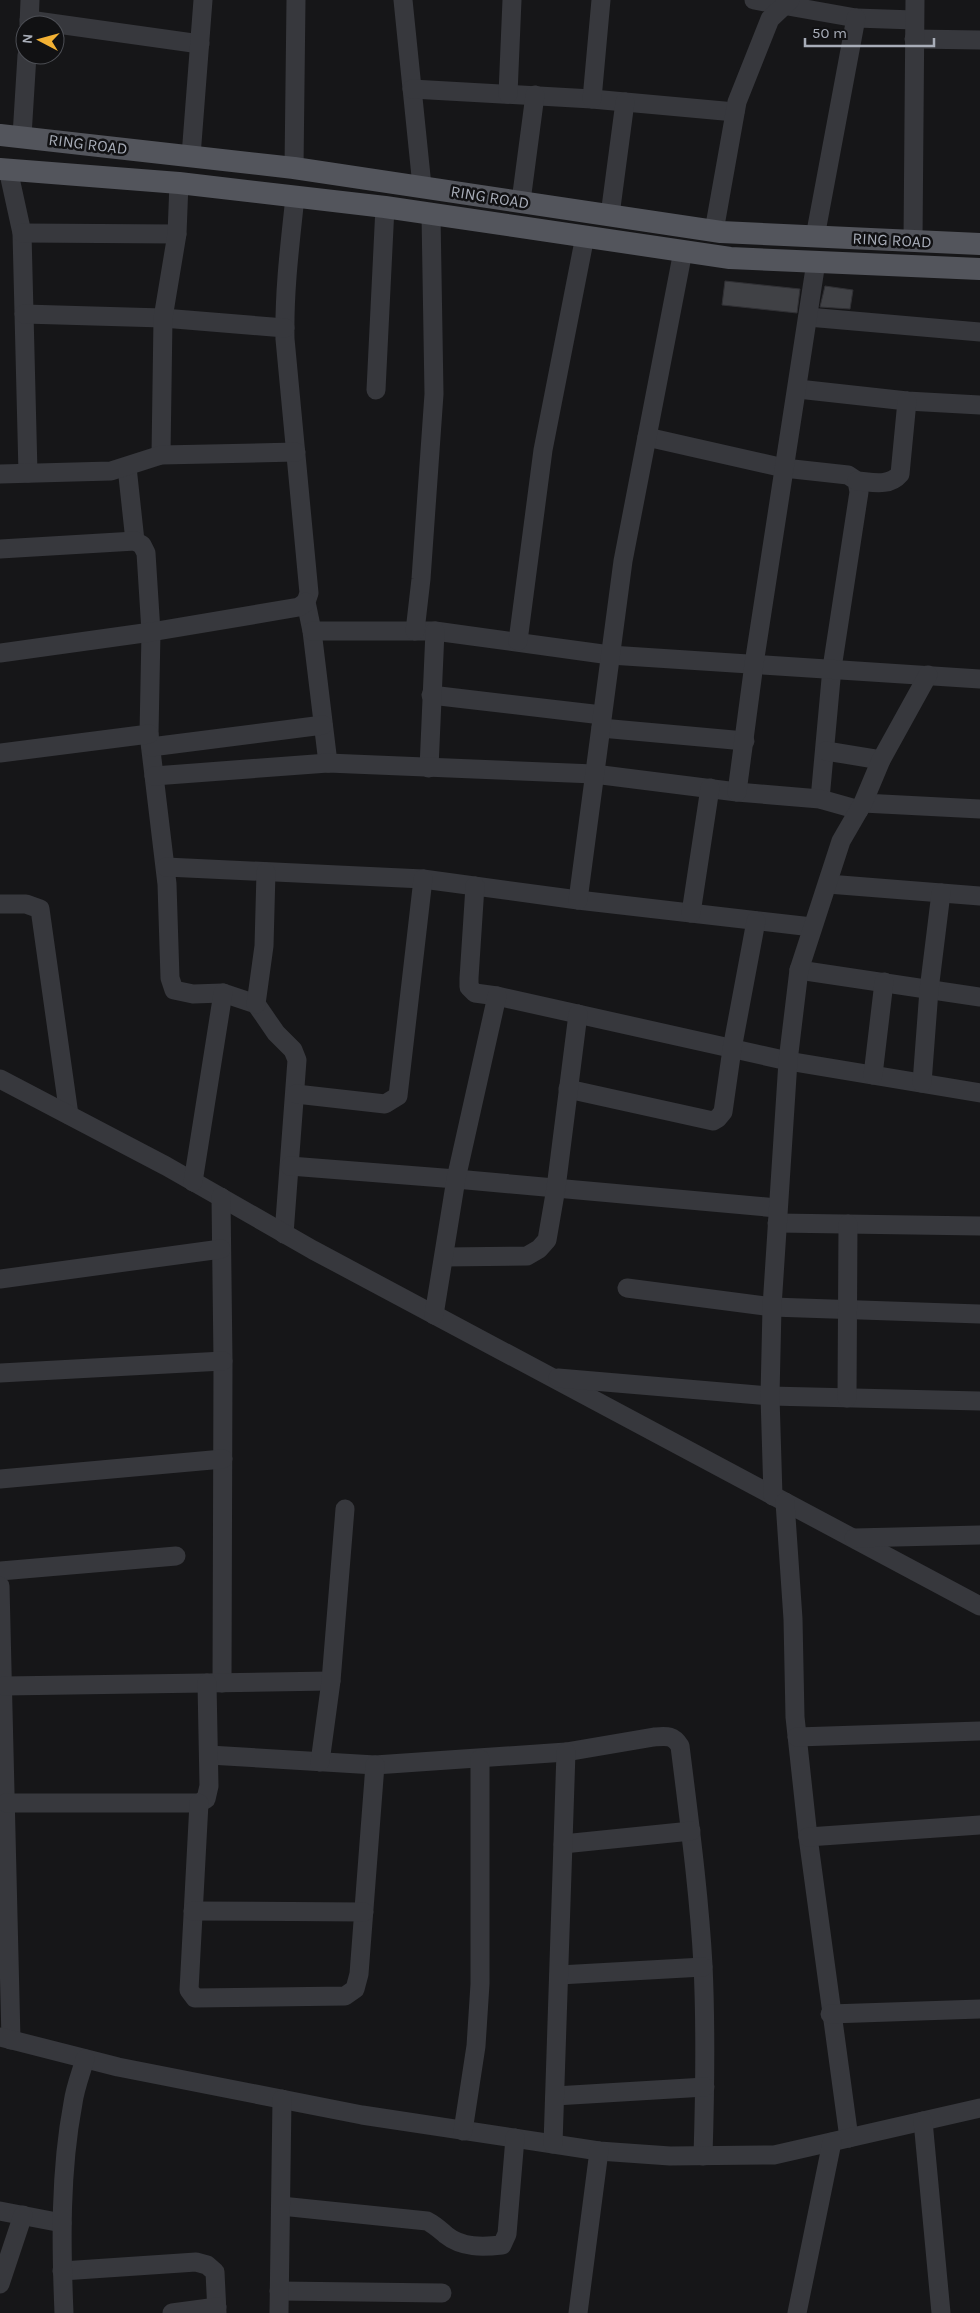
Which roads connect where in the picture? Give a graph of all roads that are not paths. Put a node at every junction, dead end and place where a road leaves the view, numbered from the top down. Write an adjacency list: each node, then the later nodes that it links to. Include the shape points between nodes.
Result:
1 (30, 0): 10 (street)
2 (203, 0): 15 (street)
3 (296, 0): 26 (street)
4 (403, 0): 17 (street)
5 (512, 0): 18 (street)
6 (601, 0): 20 (street)
7 (754, 0): 9 (street)
8 (915, 0): 13 (street)
9 (788, 2): 11 (street); 22 (street, via 770,19)
10 (29, 15)
11 (856, 18): 13 (street); 39 (street)
12 (65, 27): 15 (street)
13 (914, 29): 14 (street); 40 (street)
14 (980, 40)
15 (200, 44): 25 (street)
16 (26, 65): 24 (street)
17 (412, 89): 18 (street); 29 (street)
18 (508, 94): 19 (street)
19 (535, 96): 20 (street); 31 (street)
20 (592, 99): 21 (street)
21 (625, 102): 22 (street); 34 (street)
22 (735, 112): 35 (street)
23 (0, 135): 24 (main road, RING ROAD)
24 (22, 136): 25 (main road, RING ROAD)
25 (191, 156): 26 (main road, RING ROAD)
26 (294, 168): 29 (main road, RING ROAD)
27 (4, 169): 28 (main road, RING ROAD); 36 (street)
28 (179, 183): 30 (main road, RING ROAD); 37 (street)
29 (422, 186): 31 (main road, RING ROAD)
30 (295, 197): 32 (main road, RING ROAD); 48 (street, via 286,275)
31 (521, 201): 34 (main road, RING ROAD)
32 (386, 207): 33 (main road, RING ROAD); 51 (street)
33 (431, 214): 38 (main road, RING ROAD); 66 (street, via 434,394)
34 (610, 215): 35 (main road, RING ROAD)
35 (714, 231): 39 (main road, RING ROAD)
36 (22, 232): 37 (street); 45 (street)
37 (176, 234): 47 (street)
38 (585, 236): 42 (main road, RING ROAD); 69 (street, via 544,450)
39 (815, 236): 40 (main road, RING ROAD)
40 (913, 241): 41 (main road, RING ROAD)
41 (980, 244)
42 (683, 251): 43 (main road, RING ROAD, via 730,258); 54 (street)
43 (816, 262): 44 (main road, RING ROAD); 46 (street)
44 (980, 269)
45 (24, 314): 47 (street); 59 (street)
46 (808, 317): 49 (street); 50 (street)
47 (162, 318): 48 (street); 56 (street)
48 (285, 328): 55 (street)
49 (980, 332)
50 (798, 389): 52 (street); 58 (street)
51 (376, 390)
52 (907, 401): 53 (street); 61 (street, via 900,474 886,483)
53 (980, 404)
54 (647, 437): 58 (street); 71 (street, via 623,561)
55 (296, 452): 56 (street); 64 (street, via 309,593)
56 (161, 456): 57 (street)
57 (127, 467): 59 (street, via 111,471); 62 (street)
58 (784, 468): 61 (street, via 848,474); 72 (street)
59 (28, 473): 60 (street)
60 (0, 474)
61 (857, 481): 73 (street)
62 (135, 541): 63 (street); 68 (street, via 142,544 146,553)
63 (0, 549)
64 (306, 602): 65 (street); 68 (street, via 299,608)
65 (312, 631): 66 (street); 78 (street)
66 (415, 631): 67 (street)
67 (435, 631): 69 (street); 76 (street)
68 (151, 632): 70 (street); 79 (street)
69 (518, 641): 71 (street)
70 (0, 653)
71 (610, 655): 72 (street); 77 (street)
72 (754, 664): 73 (street); 80 (street)
73 (832, 668): 74 (street); 81 (street)
74 (928, 675): 75 (street); 83 (street)
75 (980, 679)
76 (431, 695): 77 (street); 85 (street)
77 (602, 722): 80 (street); 86 (street)
78 (323, 725): 79 (street); 84 (street)
79 (150, 741): 82 (street); 87 (street)
80 (745, 741): 89 (street)
81 (826, 751): 83 (street); 90 (street)
82 (0, 753)
83 (881, 760): 91 (street)
84 (328, 763): 85 (street); 87 (street)
85 (429, 768): 86 (street)
86 (594, 774): 88 (street); 100 (street)
87 (154, 776): 93 (street)
88 (710, 788): 89 (street); 102 (street)
89 (737, 792): 90 (street)
90 (820, 799): 91 (street)
91 (861, 807): 92 (street); 96 (street, via 841,841)
92 (980, 809)
93 (166, 867): 94 (street); 108 (street, via 170,978 174,990 193,994)
94 (266, 872): 95 (street); 111 (street, via 264,946)
95 (423, 879): 97 (street); 120 (street, via 398,1096 385,1104)
96 (828, 884): 98 (street); 104 (street)
97 (475, 886): 100 (street); 109 (street, via 469,987 475,993)
98 (941, 893): 99 (street); 107 (street)
99 (980, 896)
100 (578, 900): 102 (street)
101 (0, 904): 121 (street, via 26,904 40,909)
102 (692, 913): 103 (street)
103 (756, 921): 104 (street); 113 (street)
104 (812, 927): 105 (street)
105 (799, 970): 106 (street); 114 (street)
106 (884, 982): 107 (street); 115 (street)
107 (929, 990): 110 (street); 117 (street)
108 (224, 993): 111 (street); 124 (street)
109 (497, 996): 112 (street); 123 (street)
110 (980, 997)
111 (256, 1004): 120 (street, via 276,1033 293,1050 297,1060)
112 (578, 1014): 113 (street); 118 (street)
113 (732, 1049): 114 (street); 118 (street, via 723,1112 713,1121)
114 (788, 1061): 115 (street); 127 (street)
115 (873, 1075): 117 (street)
116 (0, 1079): 121 (street)
117 (922, 1084): 119 (street)
118 (568, 1088): 125 (street)
119 (980, 1093)
120 (296, 1094): 122 (street)
121 (69, 1115): 124 (street)
122 (290, 1166): 123 (street); 130 (street)
123 (456, 1178): 125 (street); 132 (street)
124 (193, 1182): 126 (street)
125 (556, 1188): 127 (street); 132 (street, via 547,1240 539,1249 527,1256)
126 (221, 1197): 130 (street); 131 (street)
127 (777, 1216): 128 (street); 135 (street)
128 (848, 1224): 129 (street); 136 (street)
129 (980, 1226)
130 (284, 1234): 138 (street)
131 (221, 1249): 133 (street); 139 (street)
132 (444, 1256): 138 (street)
133 (0, 1279)
134 (627, 1288): 135 (street)
135 (772, 1307): 136 (street); 142 (street)
136 (848, 1310): 137 (street); 143 (street)
137 (980, 1314)
138 (434, 1315): 141 (street)
139 (223, 1361): 140 (street); 145 (street)
140 (0, 1373)
141 (549, 1377): 142 (street); 147 (street)
142 (770, 1396): 143 (street); 147 (street)
143 (847, 1398): 144 (street)
144 (980, 1401)
145 (223, 1459): 146 (street); 157 (street)
146 (0, 1479)
147 (779, 1499): 150 (street); 160 (street)
148 (345, 1509): 156 (street)
149 (980, 1535): 150 (street)
150 (852, 1538): 154 (street)
151 (176, 1556): 152 (street)
152 (0, 1571)
153 (0, 1586): 155 (street)
154 (980, 1606)
155 (1, 1651): 158 (street)
156 (331, 1682): 157 (street); 164 (street)
157 (215, 1683): 158 (street); 162 (street)
158 (4, 1686): 166 (street)
159 (980, 1731): 160 (street)
160 (797, 1737): 170 (street)
161 (566, 1752): 163 (street); 169 (street, via 654,1737 675,1738 680,1746); 171 (street)
162 (209, 1755): 164 (street); 167 (street, via 209,1786 206,1799)
163 (480, 1759): 165 (street); 185 (street, via 480,1984 476,2046)
164 (320, 1762): 165 (street)
165 (375, 1765): 173 (street)
166 (6, 1803): 167 (street); 178 (street)
167 (199, 1803): 172 (street)
168 (980, 1826): 170 (street)
169 (691, 1831): 171 (street); 174 (street)
170 (808, 1837): 177 (street)
171 (563, 1844): 175 (street)
172 (194, 1911): 173 (street); 173 (street, via 190,1990 195,1998 345,1996 355,1989 359,1974)
173 (364, 1912)
174 (703, 1967): 175 (street); 180 (street)
175 (559, 1975): 181 (street)
176 (980, 2009): 177 (street)
177 (830, 2014): 187 (street)
178 (6, 2038): 179 (street)
179 (85, 2058): 182 (street); 194 (street, via 73,2101 64,2158)
180 (705, 2087): 181 (street); 190 (street)
181 (555, 2096): 188 (street)
182 (282, 2100): 185 (street); 191 (street)
183 (980, 2108): 184 (street)
184 (923, 2120): 187 (street); 205 (street)
185 (464, 2131): 186 (street)
186 (515, 2138): 188 (street); 191 (street, via 507,2234 502,2245 464,2245 427,2221)
187 (840, 2140): 190 (street, via 774,2155); 204 (street)
188 (553, 2144): 189 (street)
189 (599, 2151): 190 (street); 203 (street)
190 (704, 2156)
191 (281, 2206): 197 (street)
192 (0, 2211): 193 (street)
193 (23, 2214): 194 (street); 196 (street)
194 (62, 2223): 195 (street)
195 (62, 2271): 199 (street, via 196,2262 215,2272); 200 (street)
196 (0, 2284)
197 (279, 2291): 198 (street); 202 (street)
198 (442, 2294)
199 (217, 2310): 201 (street)
200 (64, 2313)
201 (172, 2313)
202 (279, 2313)
203 (578, 2313)
204 (797, 2313)
205 (940, 2313)

